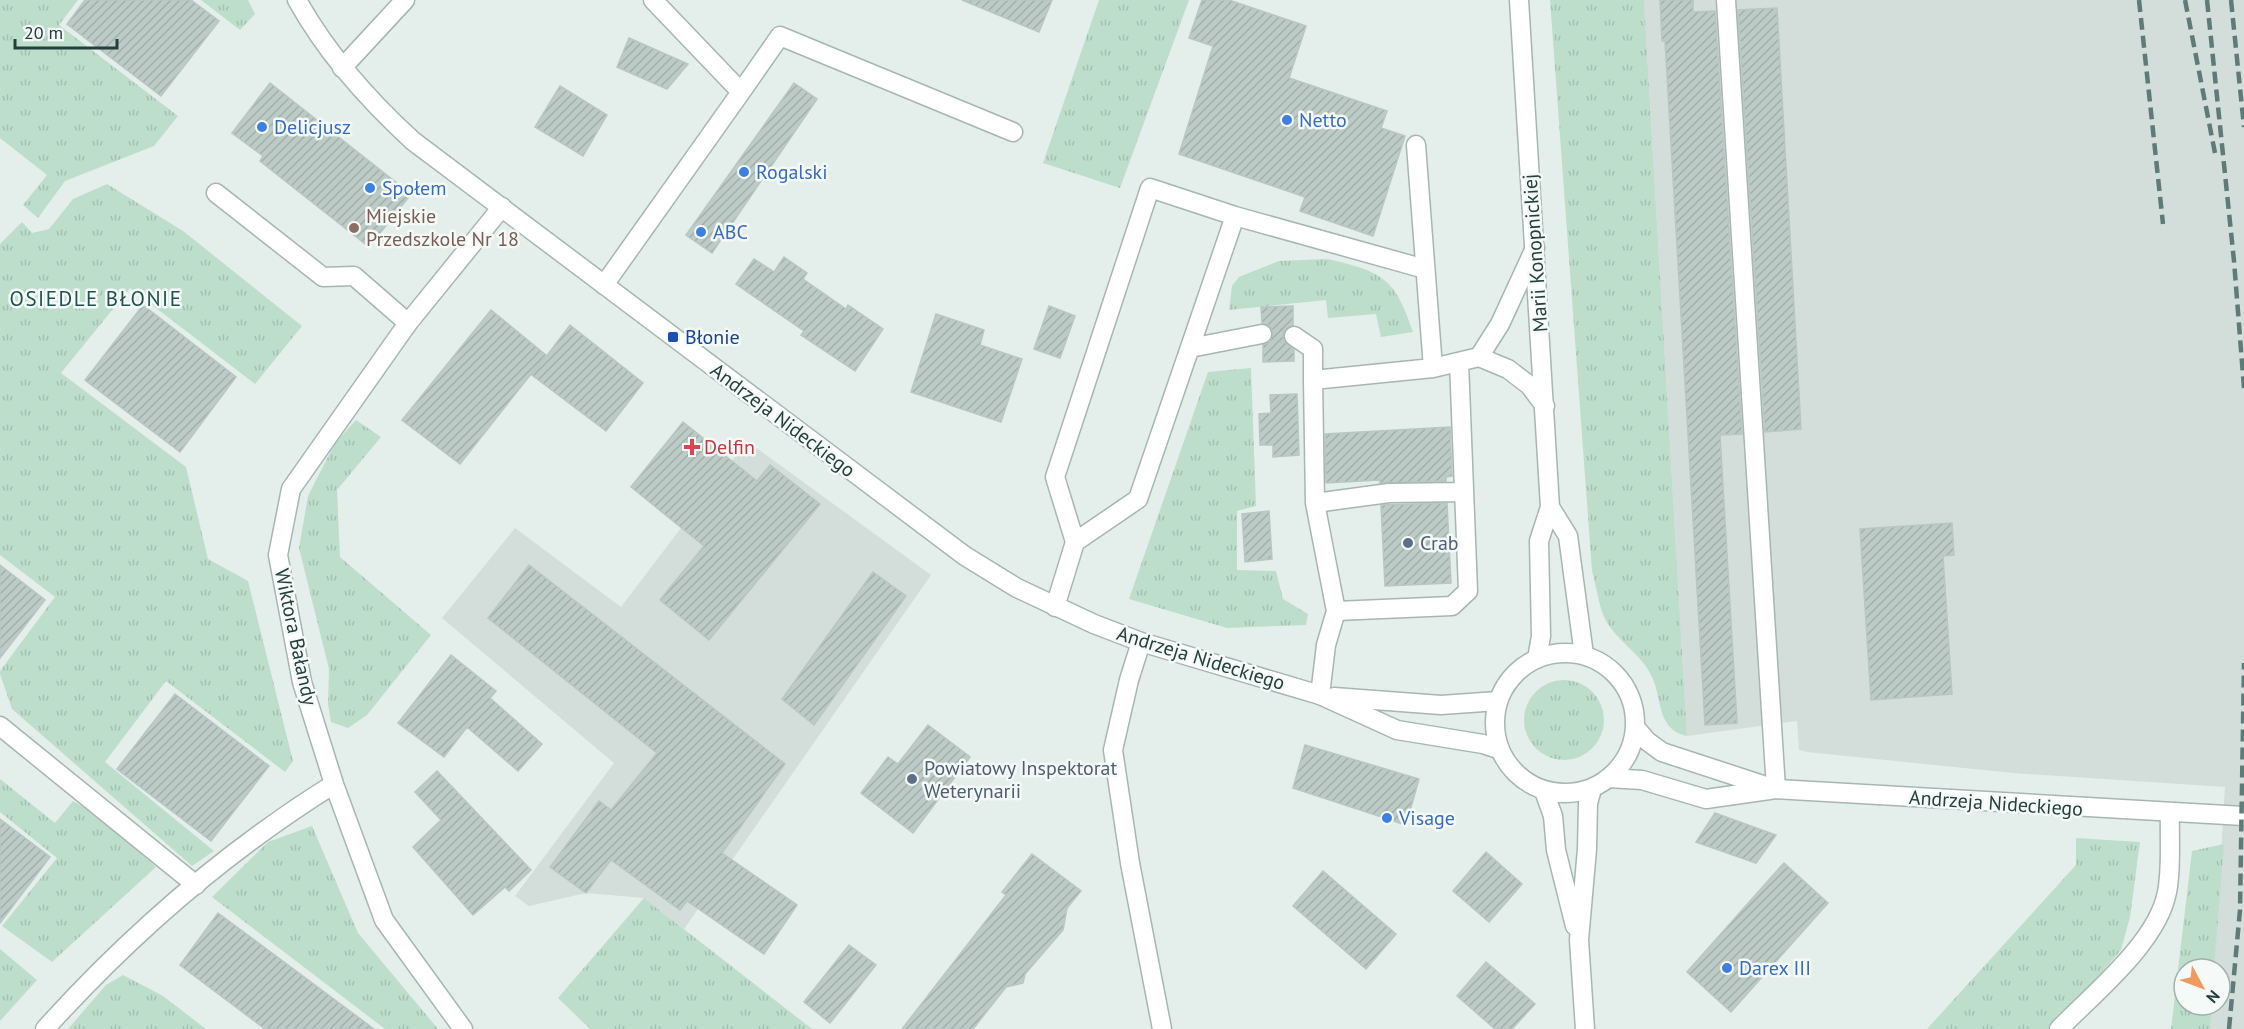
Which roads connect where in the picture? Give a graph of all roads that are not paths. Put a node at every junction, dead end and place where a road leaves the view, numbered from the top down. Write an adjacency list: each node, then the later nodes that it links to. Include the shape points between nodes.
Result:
1 (297, 0): 6 (street, Andrzeja Nideckiego)
2 (653, 0): 7 (street)
3 (1519, 0): 13 (street, Marii Konopnickiej)
4 (1726, 0): 42 (street)
5 (403, 1): 6 (street)
6 (342, 68): 11 (street, Andrzeja Nideckiego, via 413,141)
7 (741, 92): 8 (street, via 780,36); 15 (street)
8 (1013, 132)
9 (1416, 145): 14 (street)
10 (216, 193): 16 (street, via 323,278 354,276)
11 (502, 207): 15 (street, Andrzeja Nideckiego); 16 (street, Wiktora Bałandy)
12 (1235, 216): 14 (street); 19 (street); 28 (street, via 1150,188 1055,477)
13 (1535, 248): 20 (street, via 1500,324); 24 (street, Marii Konopnickiej)
14 (1425, 269): 22 (street)
15 (604, 285): 29 (street, Andrzeja Nideckiego, via 965,556)
16 (408, 322): 40 (street, Wiktora Bałandy, via 291,489 278,555 302,682)
17 (1262, 334): 19 (street)
18 (1294, 336): 23 (street, via 1312,349)
19 (1190, 348): 28 (street, via 1138,499)
20 (1479, 357): 21 (street); 24 (street, via 1508,369 1529,385)
21 (1459, 362): 22 (street); 25 (street)
22 (1433, 368): 23 (street)
23 (1313, 380): 26 (street)
24 (1545, 406): 27 (street, Marii Konopnickiej)
25 (1464, 492): 26 (street, via 1389,493); 30 (street, via 1468,591 1452,606)
26 (1315, 503): 30 (street)
27 (1550, 507): 32 (street, Marii Konopnickiej, via 1568,536); 33 (street, Marii Konopnickiej, via 1539,541)
28 (1075, 542): 29 (street)
29 (1055, 607): 31 (street, Andrzeja Nideckiego)
30 (1336, 611): 34 (street, via 1326,645)
31 (1141, 642): 34 (street, Andrzeja Nideckiego); 50 (street, via 1113,750)
32 (1584, 655): 33 (street, via 1552,652); 37 (street, via 1614,673 1627,690)
33 (1538, 659): 35 (street, via 1519,670)
34 (1320, 695): 35 (street, Andrzeja Nideckiego, via 1442,705); 38 (street, Andrzeja Nideckiego, via 1397,730)
35 (1498, 701): 38 (street, via 1494,733)
36 (0, 726): 46 (street)
37 (1635, 727): 39 (street, via 1630,750); 42 (street, Andrzeja Nideckiego, via 1662,752)
38 (1498, 749): 43 (street, via 1524,781)
39 (1608, 778): 41 (street); 42 (street, Andrzeja Nideckiego, via 1642,780 1706,799)
40 (334, 784): 46 (street, via 283,815); 49 (street, Wiktora Bałandy, via 384,920)
41 (1592, 789): 43 (street, via 1562,794); 47 (street)
42 (1776, 789): 44 (street, Andrzeja Nideckiego)
43 (1544, 791): 47 (street, via 1553,816 1556,850)
44 (2170, 814): 45 (street, Andrzeja Nideckiego); 52 (street, via 2167,893 2157,918 2135,951)
45 (2244, 816)
46 (196, 885): 48 (street, via 123,949)
47 (1579, 940): 51 (street)
48 (45, 1029)
49 (463, 1029)
50 (1162, 1029)
51 (1584, 1029)
52 (2059, 1029)

